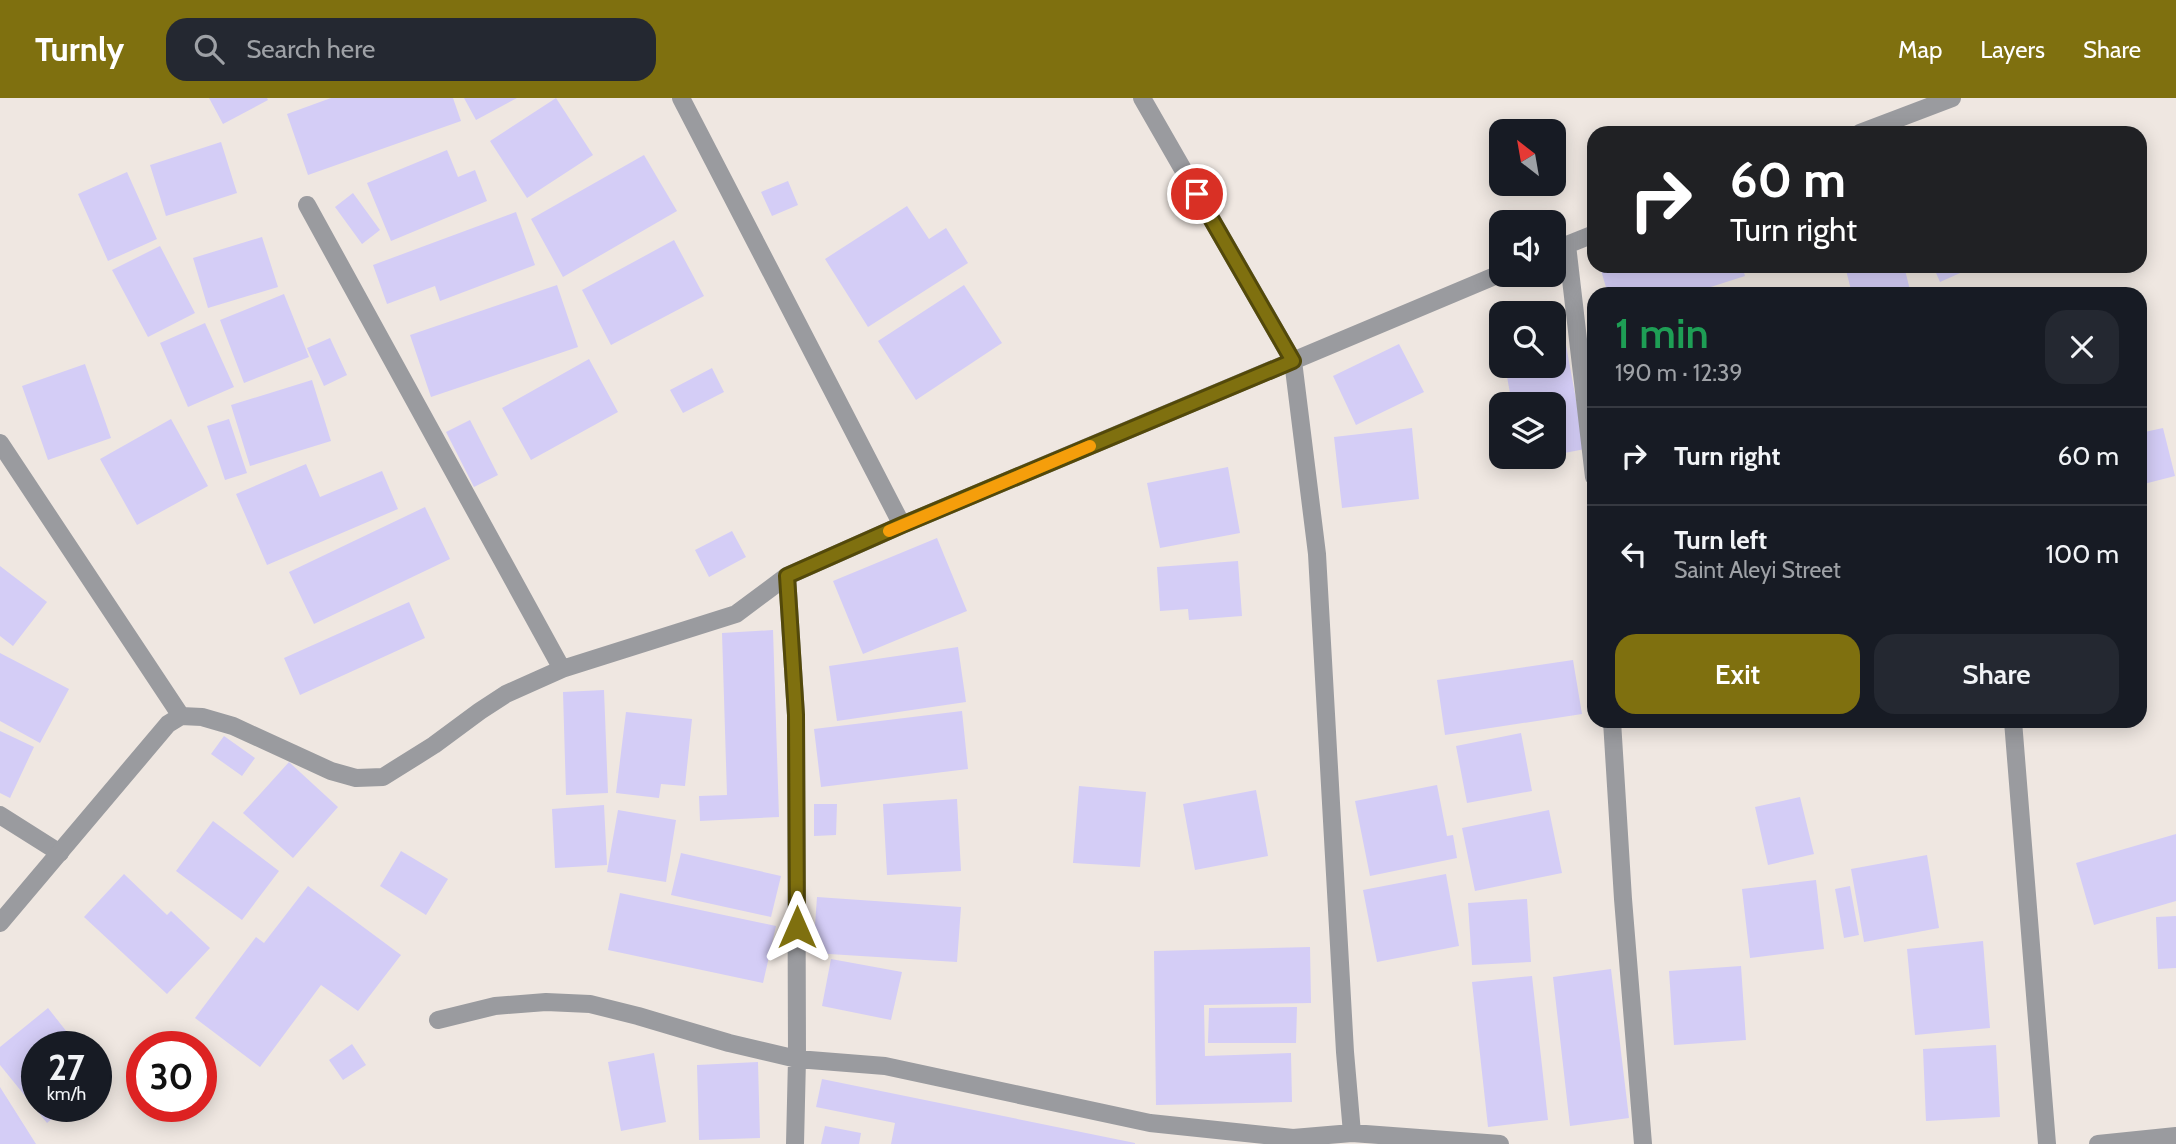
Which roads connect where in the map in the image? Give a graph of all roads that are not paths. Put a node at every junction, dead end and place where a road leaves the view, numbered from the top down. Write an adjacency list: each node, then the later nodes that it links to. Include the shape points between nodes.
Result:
1 (681, 98): 13 (street)
2 (1142, 98): 10 (street)
3 (1952, 98): 4 (street)
4 (1878, 126)
5 (307, 205): 15 (street)
6 (1587, 237): 7 (street)
7 (1566, 246)
8 (1489, 278): 10 (street)
9 (1566, 283): 11 (street)
10 (1293, 361): 13 (street); 24 (street, via 1318,554)
11 (1587, 428)
12 (0, 443): 16 (street)
13 (902, 525): 14 (street)
14 (787, 576): 15 (street, via 736,614); 23 (street, via 796,715)
15 (562, 669): 16 (street, via 506,694 383,777 356,778 331,771 233,726)
16 (181, 716): 20 (street, via 168,724)
17 (1612, 728): 29 (street)
18 (2014, 728): 30 (street)
19 (0, 815): 20 (street)
20 (60, 853): 21 (street)
21 (0, 923)
22 (438, 1020): 23 (street, via 495,1006 590,1004)
23 (797, 1059): 25 (street, via 885,1066); 27 (street)
24 (1352, 1133): 25 (street, via 1293,1138); 28 (street)
25 (1197, 1136)
26 (2176, 1136): 31 (street)
27 (795, 1144)
28 (1500, 1144)
29 (1643, 1144)
30 (2047, 1144)
31 (2098, 1144)

